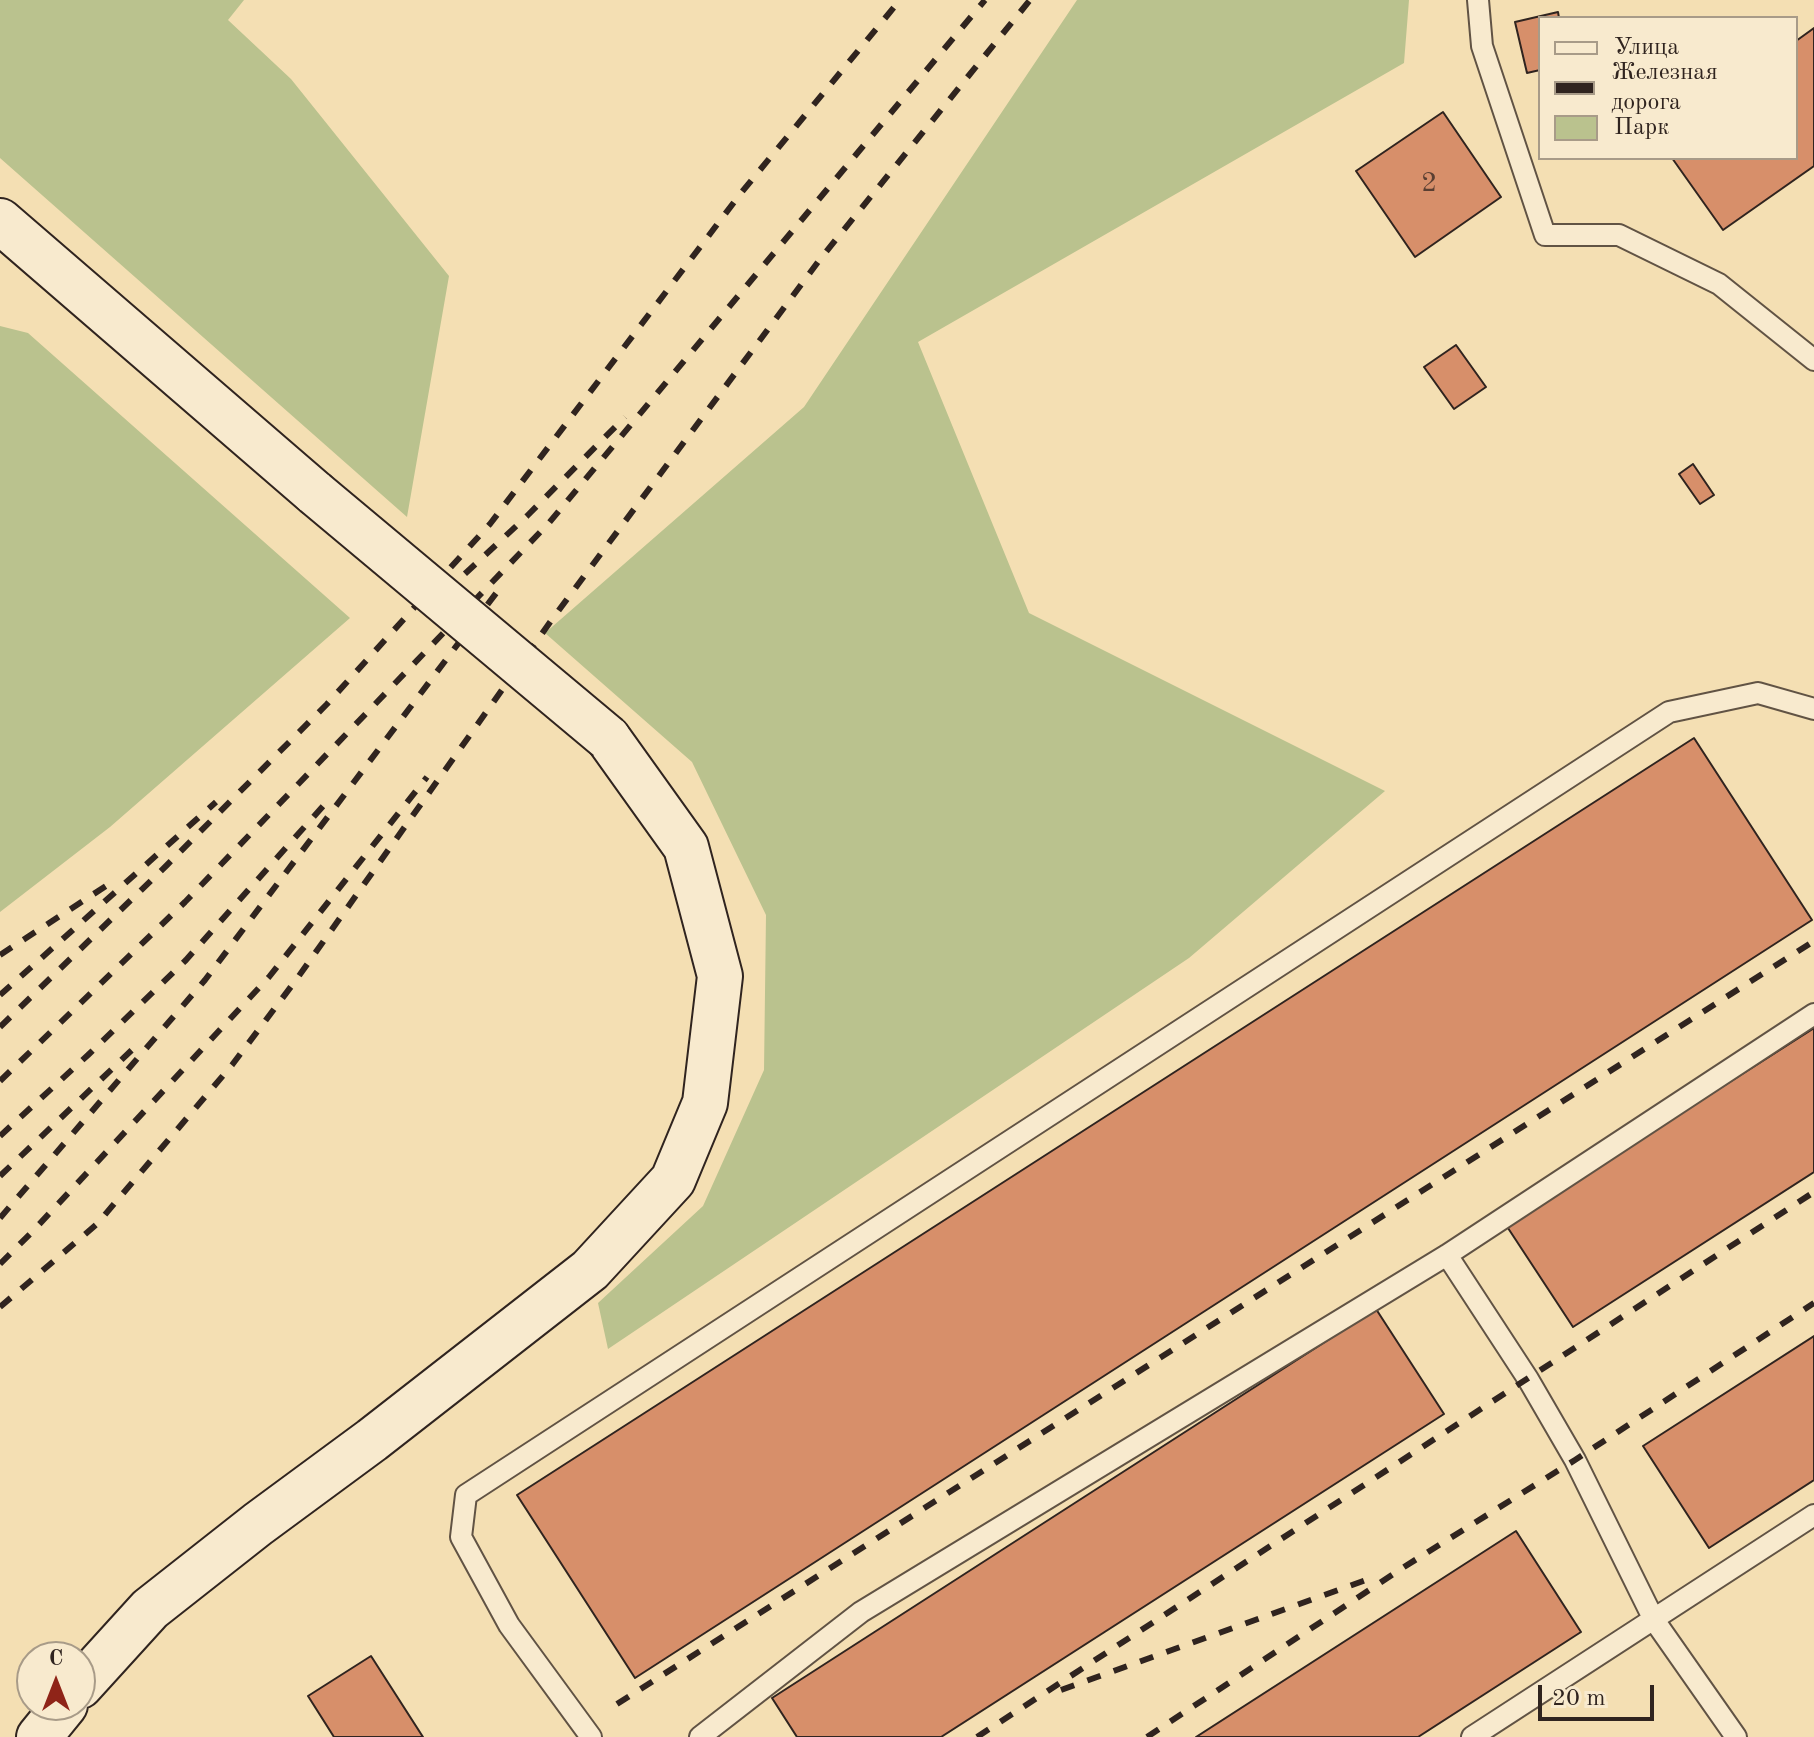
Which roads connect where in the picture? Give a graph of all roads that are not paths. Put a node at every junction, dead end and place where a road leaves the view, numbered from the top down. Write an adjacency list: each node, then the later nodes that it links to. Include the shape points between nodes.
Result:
1 (1478, 0): 3 (lane, via 1482,46 1545,235 1619,235 1719,284)
2 (0, 221): 9 (main road, bridge, via 608,738 686,847 720,976 705,1103 673,1180 590,1270 150,1609)
3 (1814, 360)
4 (1814, 709): 12 (lane, via 1758,693 1669,712 466,1495 461,1537 509,1625)
5 (1814, 1014): 6 (lane)
6 (1447, 1255): 8 (lane, via 1575,1460); 13 (lane, via 861,1612)
7 (1814, 1515): 8 (lane)
8 (1654, 1620): 14 (lane); 15 (lane)
9 (96, 1668)
10 (52, 1721): 11 (main road)
11 (39, 1737)
12 (591, 1737)
13 (700, 1737)
14 (1472, 1737)
15 (1736, 1737)

